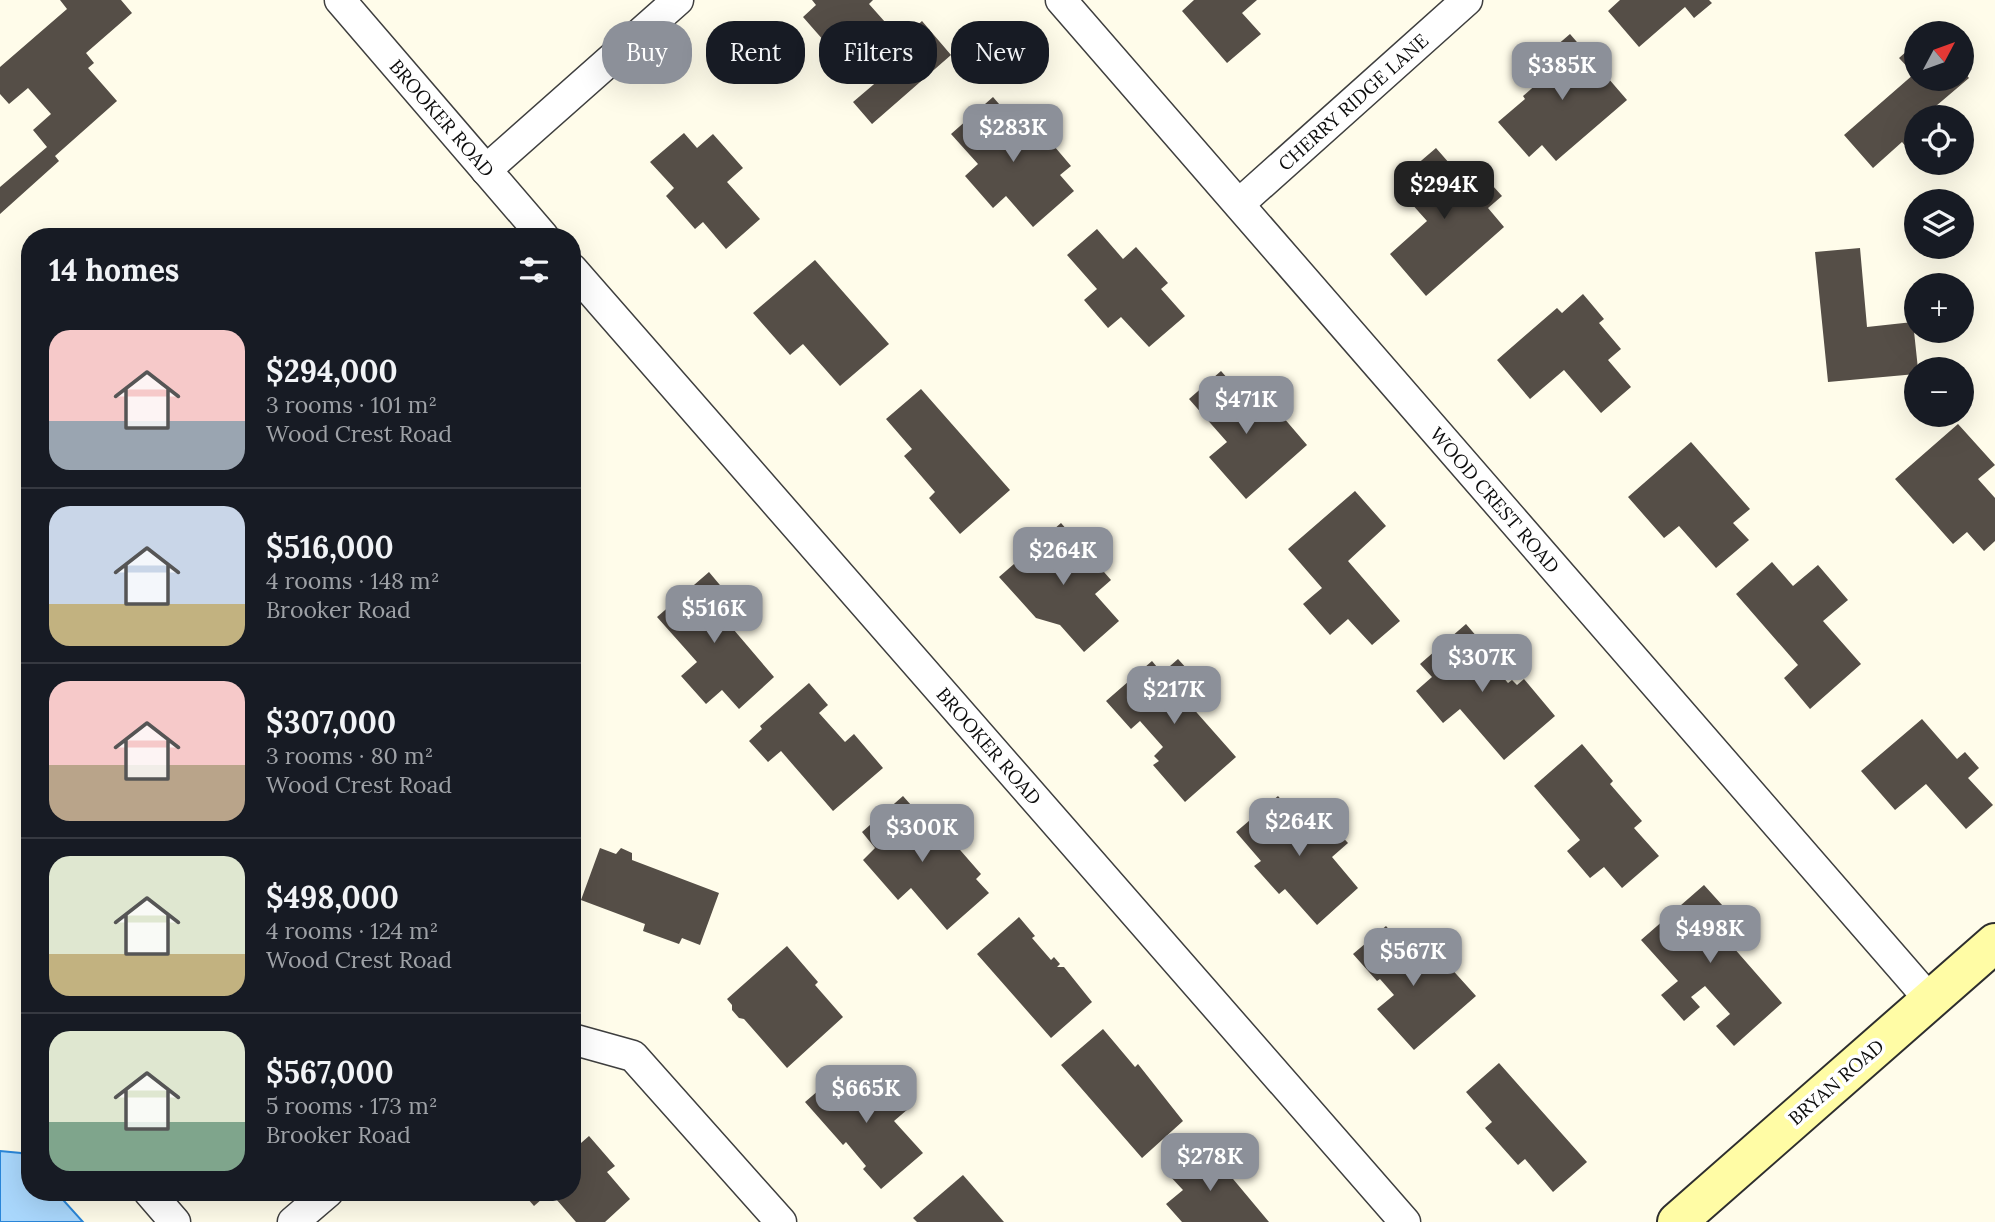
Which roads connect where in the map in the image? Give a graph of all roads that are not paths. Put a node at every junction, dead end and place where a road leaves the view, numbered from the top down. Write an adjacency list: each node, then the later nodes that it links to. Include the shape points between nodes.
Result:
1 (340, 0): 5 (street, BROOKER ROAD)
2 (678, 0): 5 (street)
3 (1061, 0): 6 (street, WOOD CREST ROAD)
4 (1467, 0): 6 (street, CHERRY RIDGE LANE)
5 (486, 170): 7 (street, BROOKER ROAD)
6 (1239, 204): 10 (street, WOOD CREST ROAD)
7 (536, 228)
8 (581, 279): 17 (street, BROOKER ROAD)
9 (1995, 943): 10 (street, BRYAN ROAD)
10 (1930, 1000): 18 (street, BRYAN ROAD)
11 (581, 1042): 16 (street, via 632,1056)
12 (157, 1201): 14 (street)
13 (317, 1201): 15 (street)
14 (175, 1222)
15 (293, 1222)
16 (781, 1222)
17 (1405, 1222)
18 (1677, 1222)

